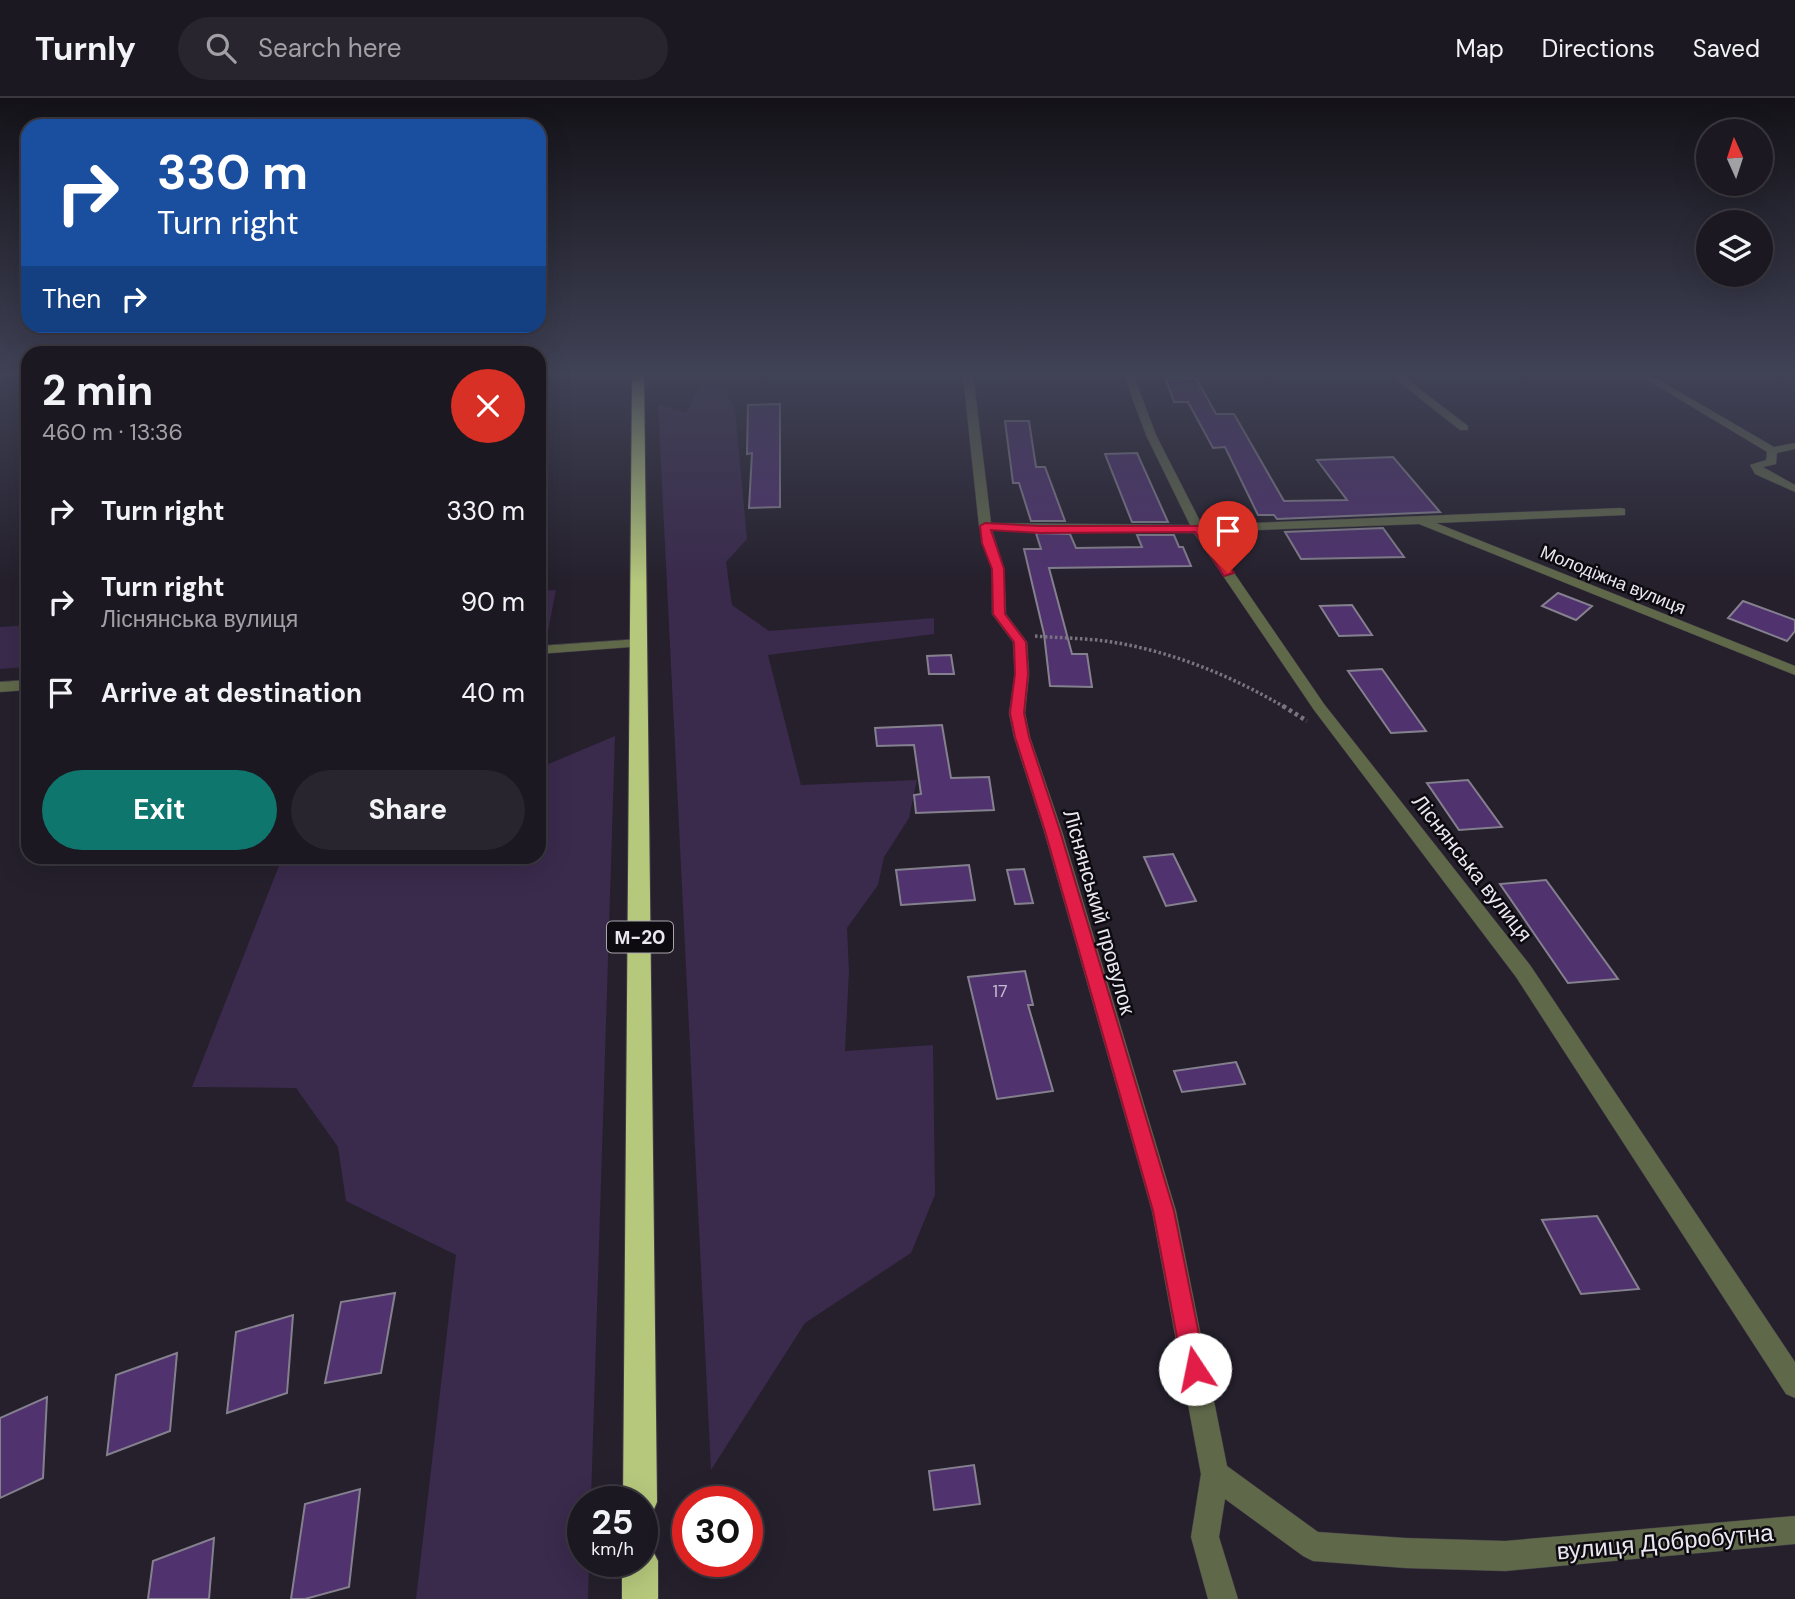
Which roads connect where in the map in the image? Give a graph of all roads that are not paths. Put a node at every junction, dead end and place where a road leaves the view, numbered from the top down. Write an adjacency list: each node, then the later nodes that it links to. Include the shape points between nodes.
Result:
1 (638, 443): 12 (highway, М-20)
2 (974, 443): 10 (street, Ліснянський провулок)
3 (1155, 443): 11 (street, Ліснянська вулиця)
4 (1759, 443): 6 (street)
5 (1795, 446): 6 (street)
6 (1772, 451): 7 (street, via 1772,462 1756,465 1759,472)
7 (1795, 489)
8 (1621, 512): 9 (street)
9 (1418, 520): 11 (street); 14 (street, Молодіжна вулиця)
10 (985, 526): 11 (street); 18 (street, Ліснянський провулок, via 998,569 999,614 1020,642 1017,713 1022,737 1164,1211)
11 (1198, 529): 17 (street, Ліснянська вулиця, via 1319,707 1523,971)
12 (639, 643): 13 (street); 19 (highway, М-20)
13 (546, 650)
14 (1795, 671)
15 (21, 686): 16 (street)
16 (0, 687)
17 (1795, 1385)
18 (1215, 1475): 20 (street, вулиця Добробутна, via 1313,1546 1471,1556 1535,1554); 23 (street, via 1205,1537)
19 (640, 1486)
20 (1795, 1530)
21 (640, 1577): 22 (highway)
22 (640, 1599)
23 (1223, 1599)

